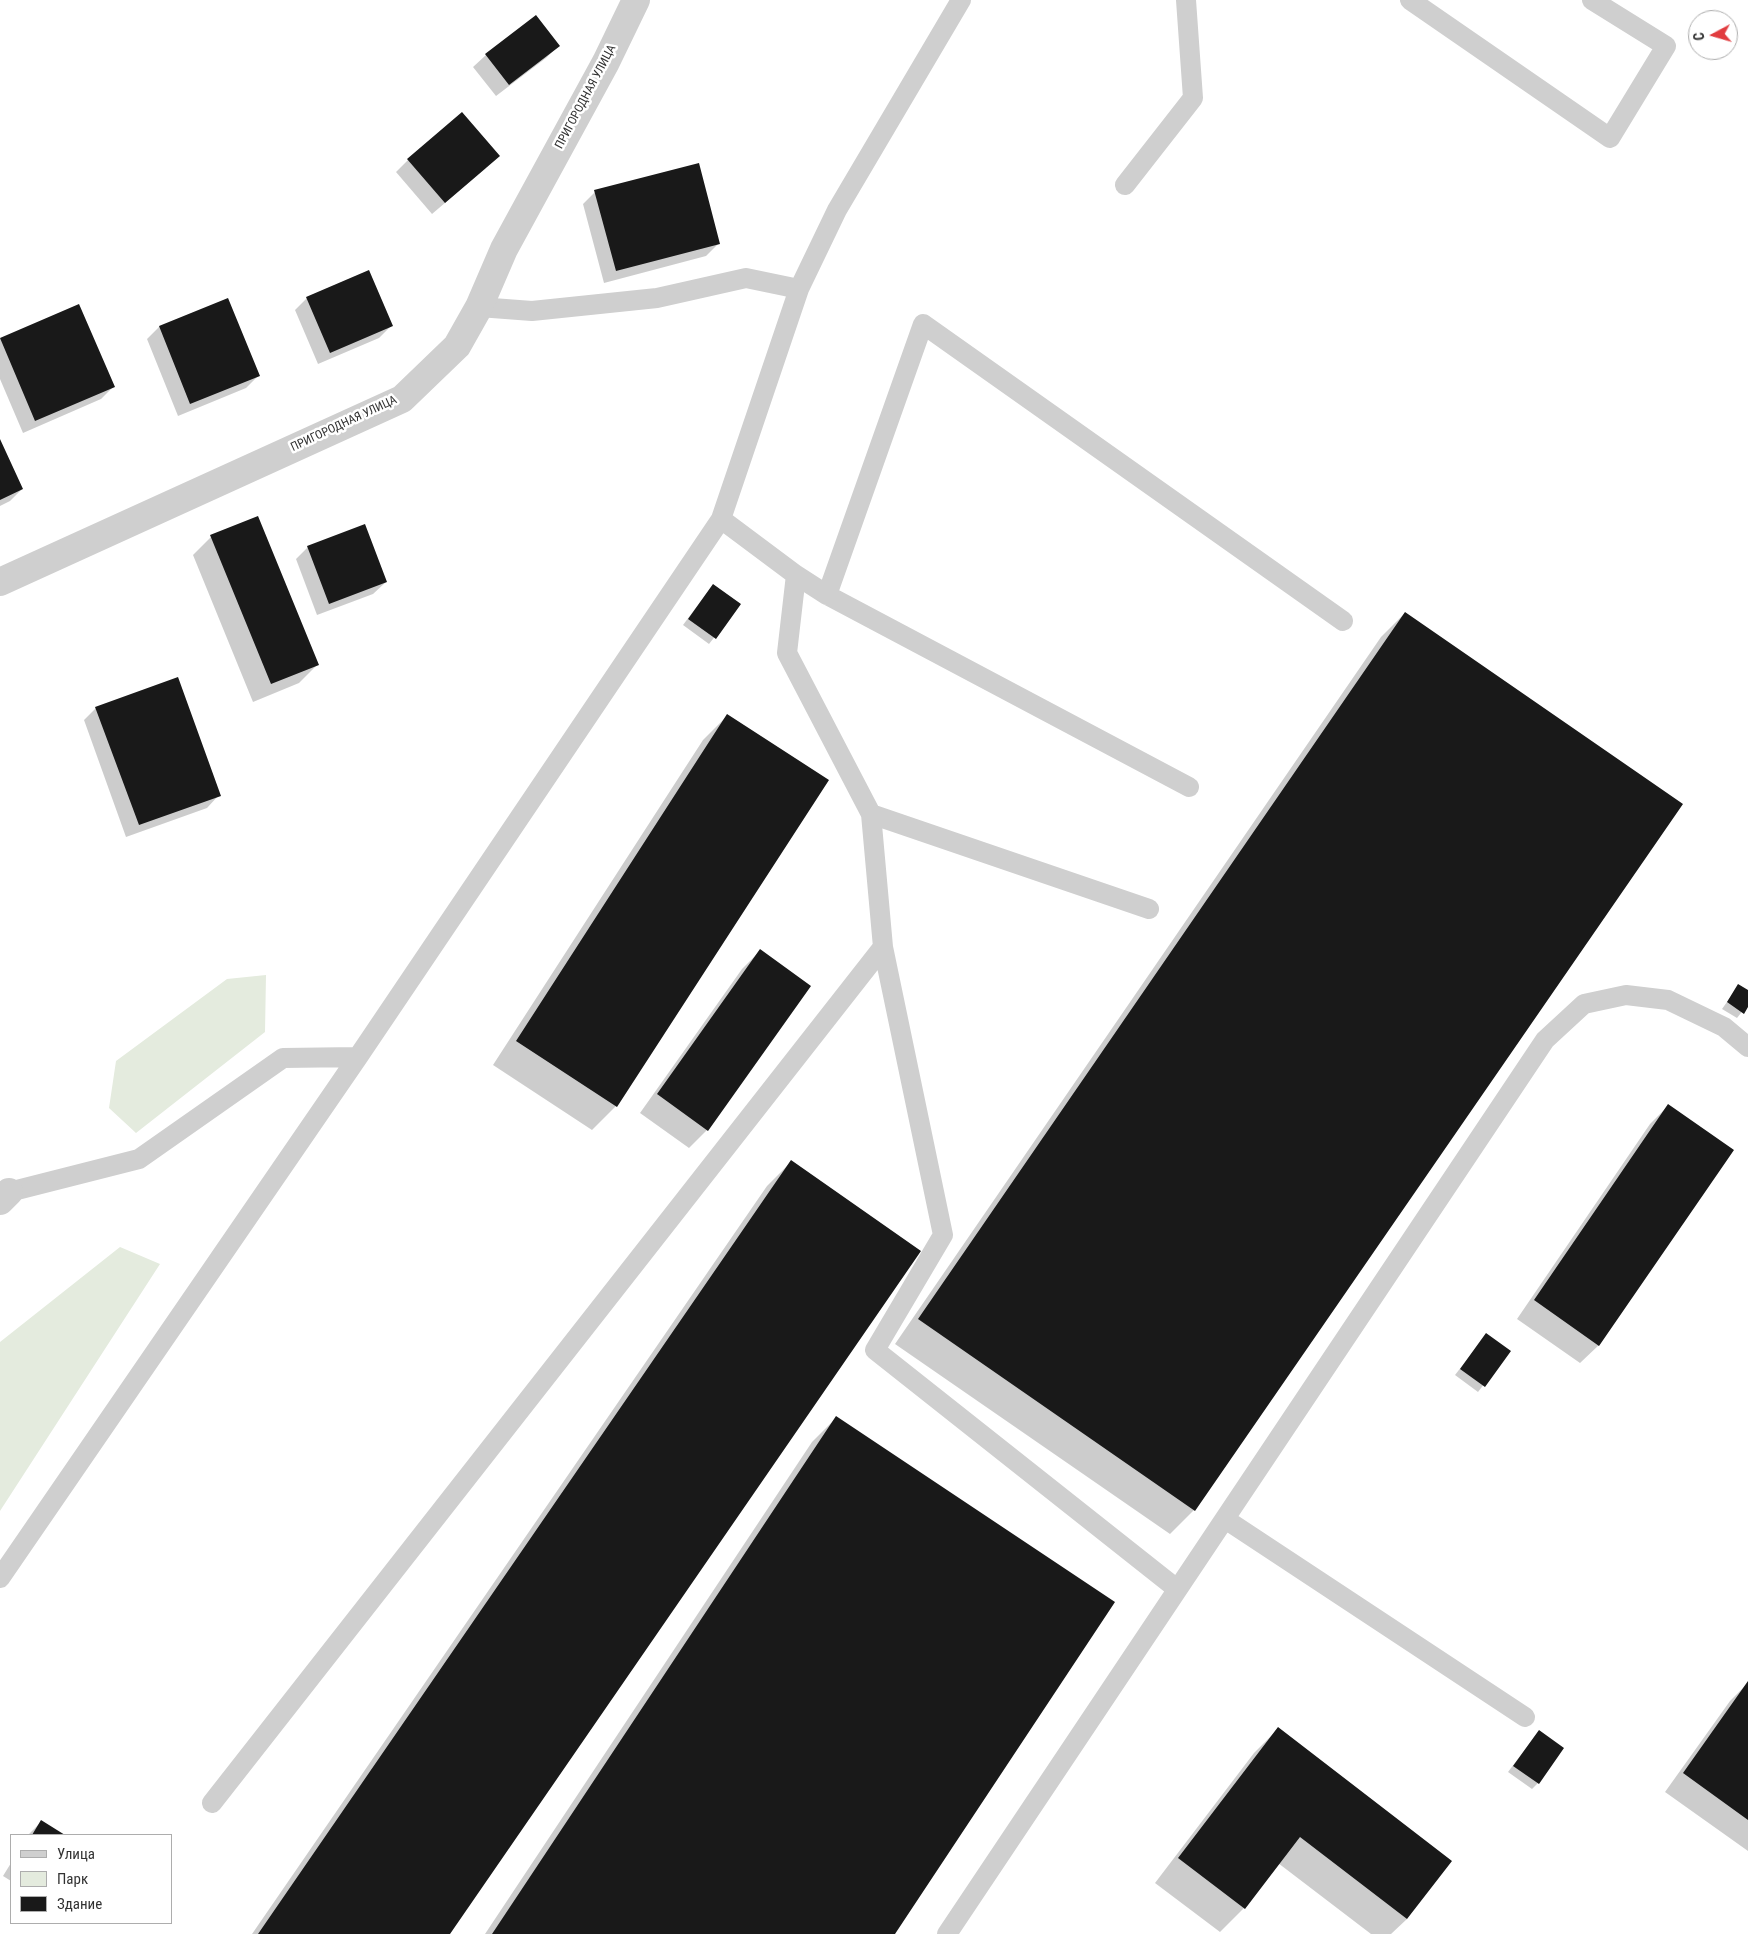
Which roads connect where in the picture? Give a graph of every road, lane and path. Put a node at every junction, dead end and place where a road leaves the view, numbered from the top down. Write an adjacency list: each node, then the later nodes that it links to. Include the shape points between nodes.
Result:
1 (636, 0): 8 (street, ПРИГОРОДНАЯ УЛИЦА, via 606,62 504,249)
2 (961, 0): 7 (lane, via 837,210)
3 (1186, 0): 6 (lane, via 1193,98)
4 (1410, 0): 5 (lane, via 1610,138 1666,46)
5 (1592, 0)
6 (1125, 185)
7 (800, 288): 8 (lane, via 746,278 657,298 532,311); 9 (lane)
8 (479, 307): 11 (street, ПРИГОРОДНАЯ УЛИЦА, via 457,346 402,399)
9 (721, 519): 10 (lane); 19 (lane)
10 (796, 575): 12 (lane); 15 (lane, via 787,653)
11 (0, 582)
12 (827, 595): 13 (lane, via 923,324); 14 (lane)
13 (1343, 620)
14 (1189, 787)
15 (870, 814): 16 (lane); 17 (lane)
16 (1149, 909)
17 (883, 947): 23 (lane, via 943,1235 875,1350); 25 (lane)
18 (1748, 1047): 21 (lane, via 1724,1027 1668,1000 1626,995 1584,1004 1545,1040)
19 (358, 1058): 20 (lane, via 283,1058 139,1159); 22 (lane)
20 (4, 1197)
21 (1225, 1519): 23 (lane); 24 (lane)
22 (0, 1578)
23 (1177, 1589): 26 (lane)
24 (1525, 1717)
25 (212, 1803)
26 (947, 1934)

